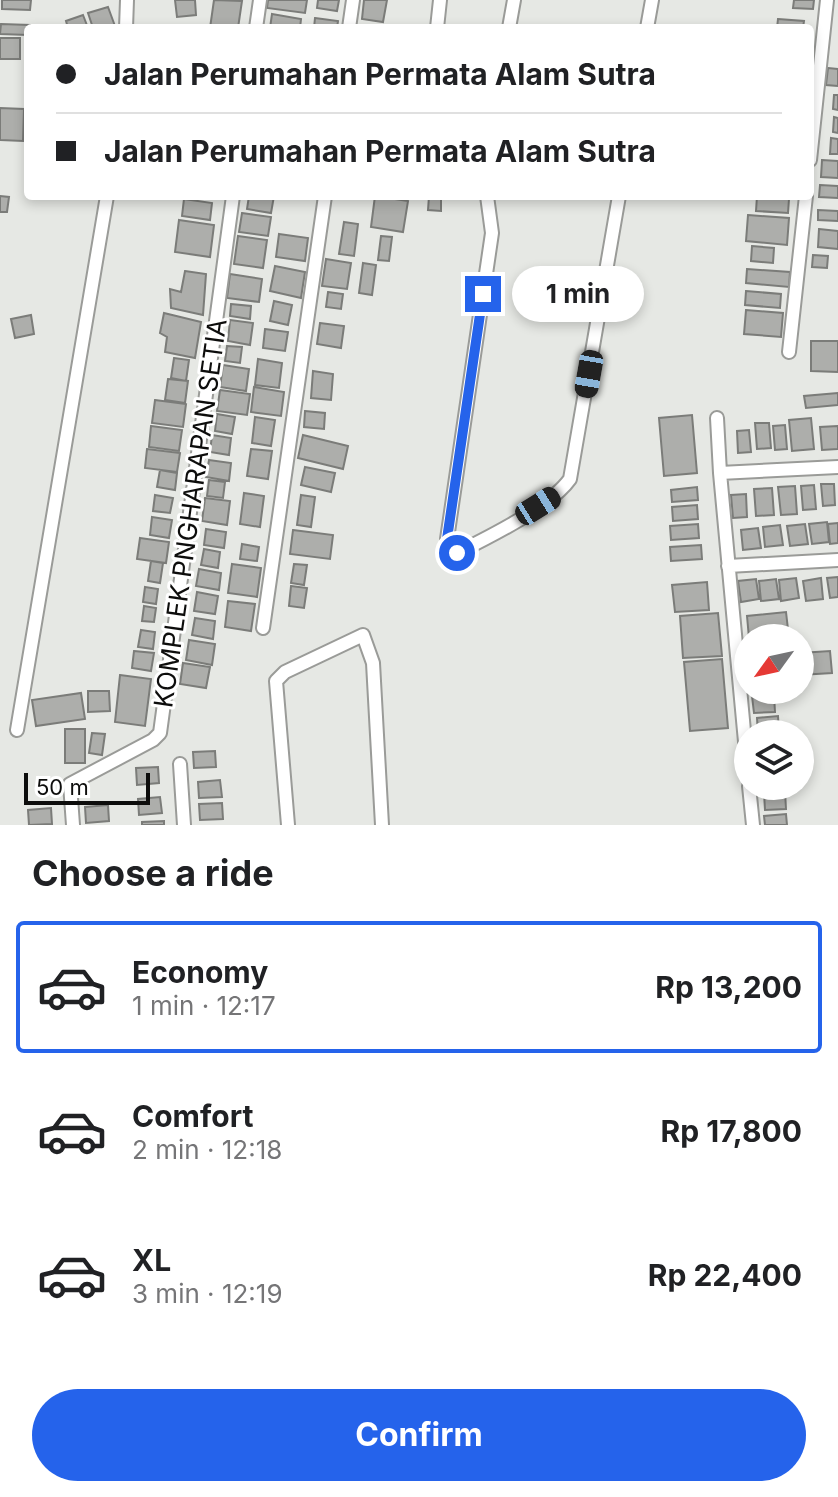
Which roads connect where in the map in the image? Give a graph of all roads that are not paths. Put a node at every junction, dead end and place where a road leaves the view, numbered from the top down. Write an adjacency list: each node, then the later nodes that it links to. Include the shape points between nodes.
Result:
1 (127, 0): 8 (street)
2 (260, 0): 9 (street)
3 (353, 0): 10 (street)
4 (440, 0): 11 (street)
5 (514, 0): 12 (street)
6 (652, 0): 13 (street)
7 (827, 0): 14 (street)
8 (126, 24)
9 (257, 24)
10 (350, 24)
11 (437, 24)
12 (510, 24)
13 (648, 24)
14 (814, 122)
15 (106, 200): 29 (street)
16 (232, 200): 32 (street, KOMPLEK PNGHARAPAN SETIA, via 160,733 70,784)
17 (324, 200): 27 (street)
18 (488, 200): 19 (street, via 492,233 447,539 449,550 457,553 562,491 570,479)
19 (618, 200)
20 (806, 200): 21 (street)
21 (789, 352)
22 (717, 418): 24 (street)
23 (838, 467): 24 (street)
24 (720, 473): 26 (street)
25 (838, 560): 26 (street)
26 (728, 566): 28 (street)
27 (263, 628)
28 (743, 720)
29 (17, 730)
30 (180, 764): 33 (street)
31 (750, 800): 36 (street)
32 (73, 825)
33 (184, 825)
34 (288, 825): 35 (street, via 276,681 363,635 373,663)
35 (382, 825)
36 (753, 825)

